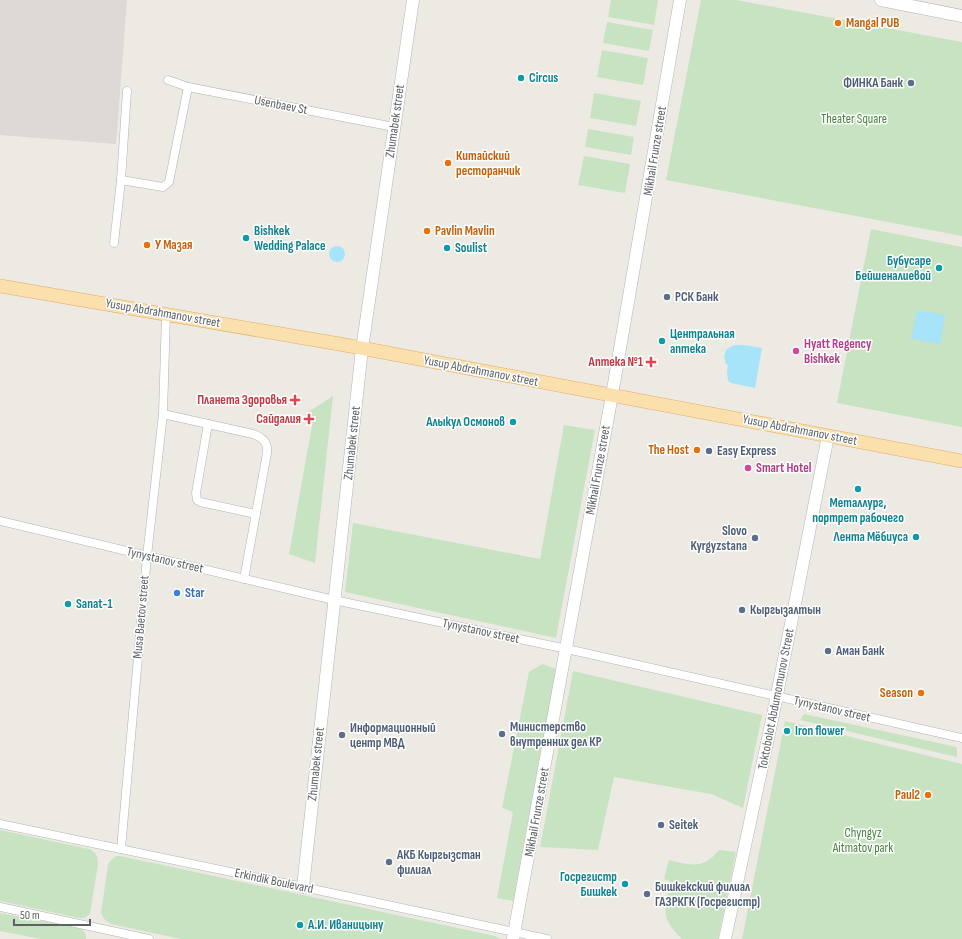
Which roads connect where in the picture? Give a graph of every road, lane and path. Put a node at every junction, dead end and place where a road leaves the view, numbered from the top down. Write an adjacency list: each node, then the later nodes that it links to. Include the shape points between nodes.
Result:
1 (413, 0): 8 (street, Zhumabek street)
2 (680, 0): 14 (street, Mikhail Frunze street)
3 (881, 0): 4 (street)
4 (962, 16)
5 (168, 80): 6 (street, Usenbaev St)
6 (188, 87): 8 (street, Usenbaev St); 9 (street, via 169,182 163,187)
7 (127, 91): 9 (street)
8 (394, 127): 13 (street, Zhumabek street)
9 (121, 180): 10 (street)
10 (114, 243)
11 (0, 286): 12 (main road, Yusup Abdrahmanov street)
12 (166, 314): 13 (main road, Yusup Abdrahmanov street); 15 (street, Musa Baetov street)
13 (362, 348): 14 (main road, Yusup Abdrahmanov street); 23 (street, Zhumabek street)
14 (612, 395): 17 (main road, Yusup Abdrahmanov street); 24 (street, Mikhail Frunze street)
15 (163, 414): 16 (street); 21 (street, Musa Baetov street)
16 (208, 424): 19 (street, via 254,434 266,442 267,453); 19 (street, via 197,500)
17 (828, 436): 18 (main road, Yusup Abdrahmanov street); 25 (street, Toktobolot Abdumomunov Street)
18 (962, 461)
19 (256, 514): 22 (street)
20 (0, 521): 21 (street, Tynystanov street)
21 (147, 556): 22 (street, Tynystanov street); 28 (street, Musa Baetov street)
22 (244, 579): 23 (street, Tynystanov street)
23 (334, 600): 24 (street, Tynystanov street); 29 (street, Zhumabek street)
24 (567, 649): 25 (street, Tynystanov street); 31 (street, Mikhail Frunze street)
25 (777, 697): 26 (street, Tynystanov street); 34 (street, Toktobolot Abdumomunov Street)
26 (962, 738)
27 (0, 824): 28 (street, Erkindik Boulevard)
28 (121, 849): 29 (street, Erkindik Boulevard)
29 (303, 887): 31 (street, Erkindik Boulevard)
30 (0, 907): 32 (street)
31 (514, 936): 33 (street, Erkindik Boulevard)
32 (149, 939)
33 (547, 939)
34 (725, 939)

